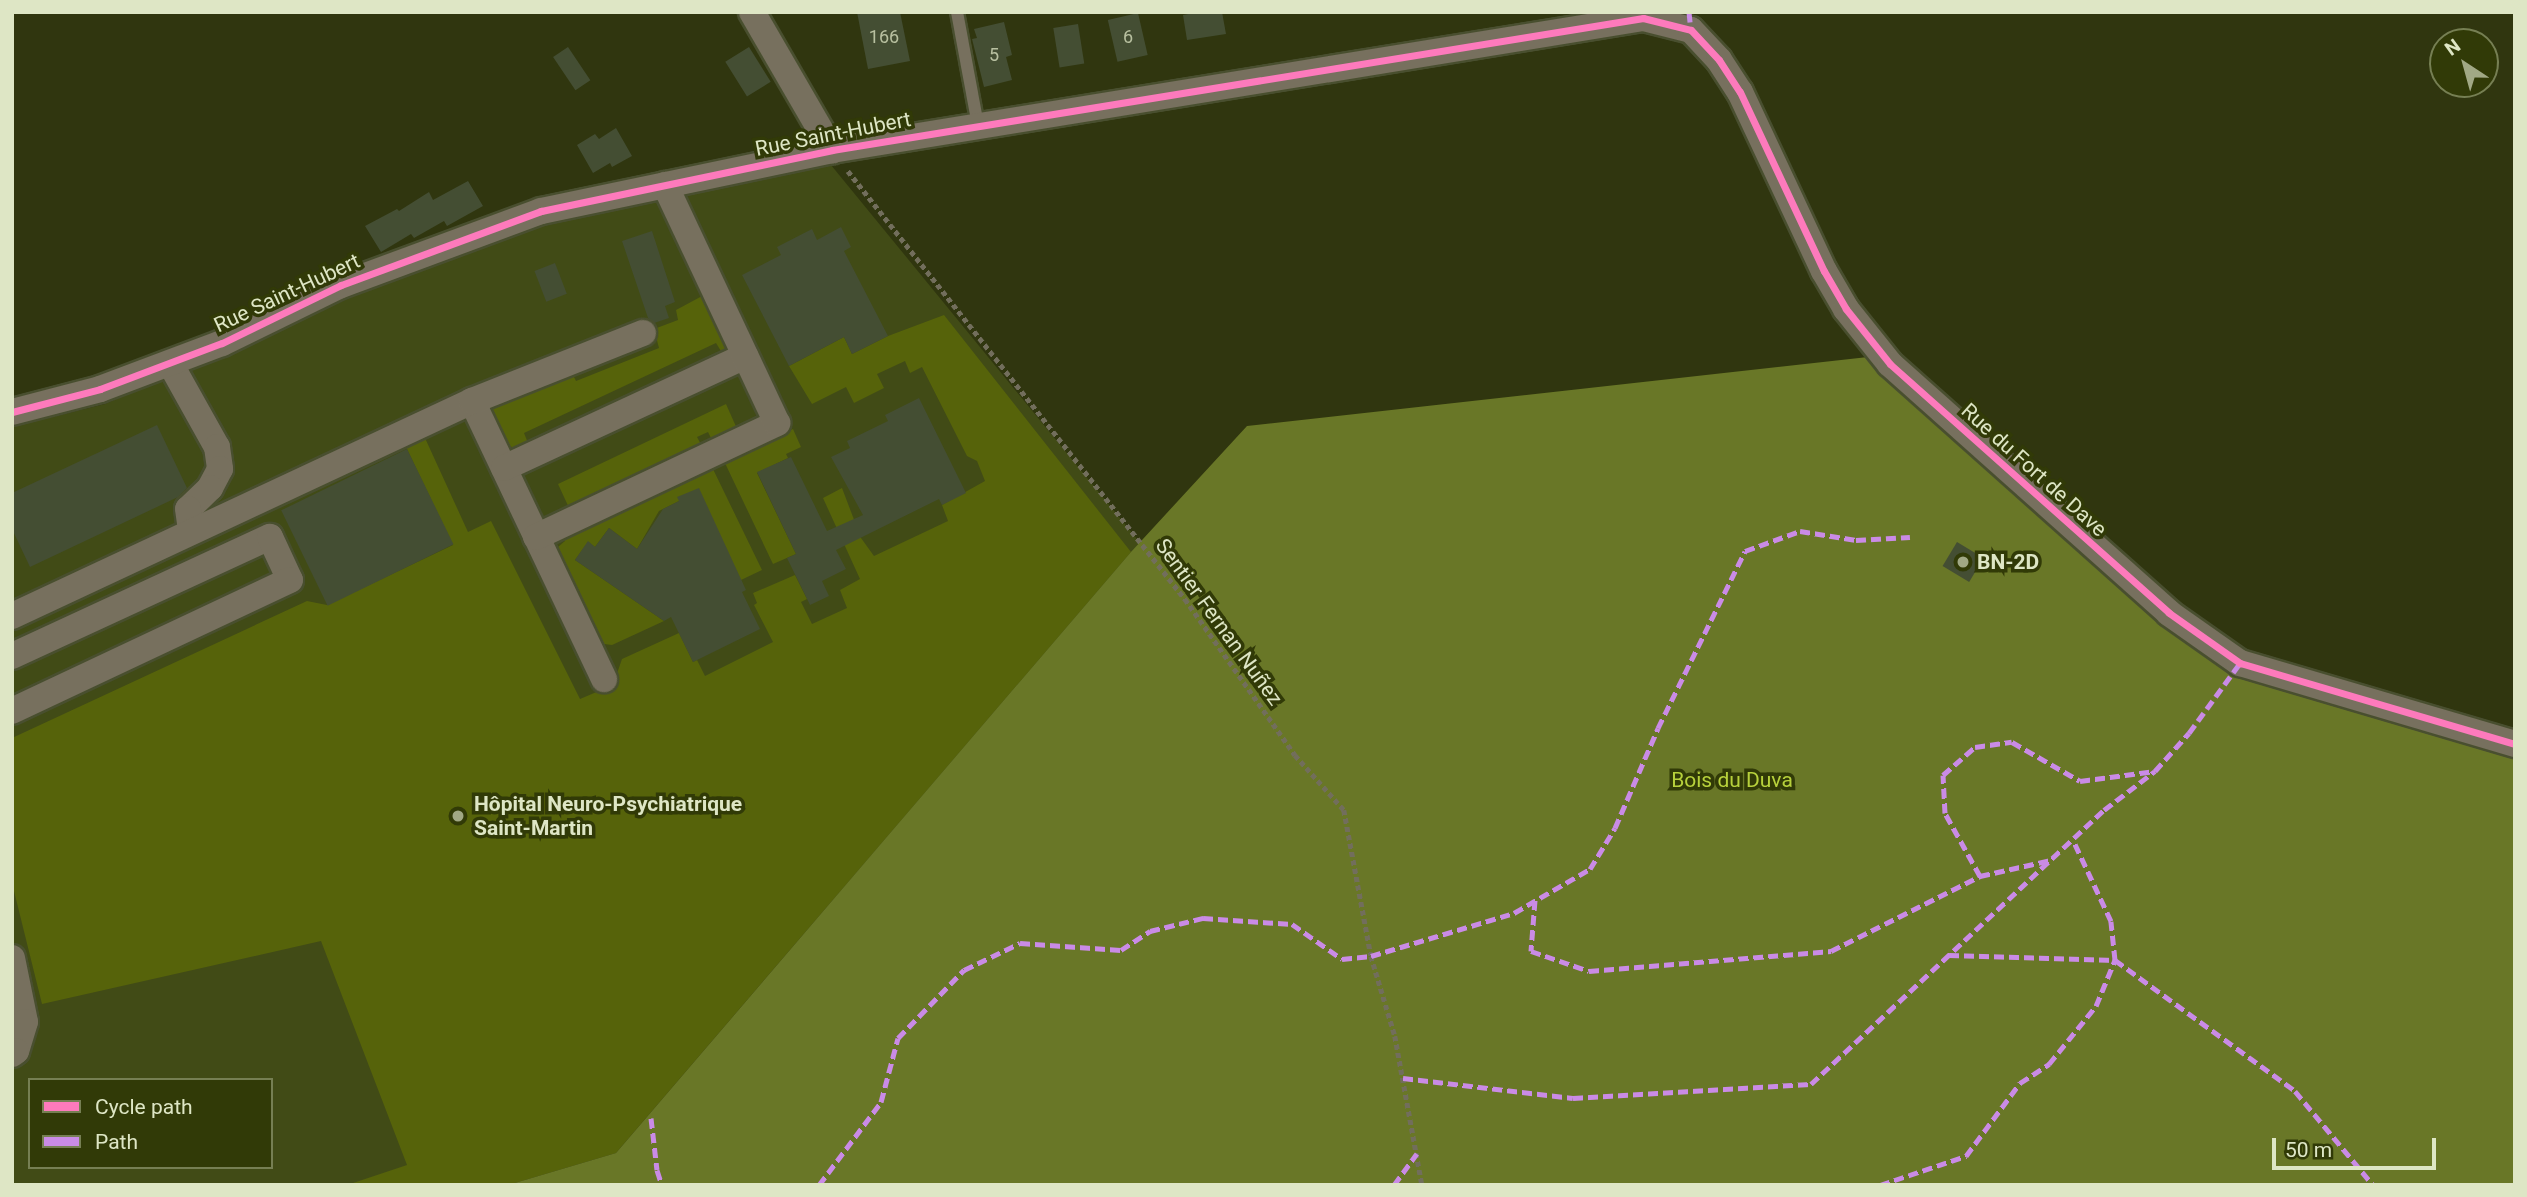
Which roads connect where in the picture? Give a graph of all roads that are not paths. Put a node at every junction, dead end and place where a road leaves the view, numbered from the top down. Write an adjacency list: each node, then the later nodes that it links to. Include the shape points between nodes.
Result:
1 (752, 12): 5 (street, Rue Saint-Hubert)
2 (957, 12): 4 (lane)
3 (1691, 30): 4 (street, Rue Saint-Hubert, via 1643,18); 19 (street, Rue du Fort de Dave, via 1740,92 1824,271 1846,309 1890,364 2169,613 2240,663)
4 (978, 125): 5 (street, Rue Saint-Hubert)
5 (832, 150): 6 (street, Rue Saint-Hubert)
6 (665, 186): 8 (street); 9 (street, Rue Saint-Hubert, via 541,211 341,285)
7 (643, 333): 10 (street)
8 (745, 356): 12 (street); 14 (street, via 776,423)
9 (170, 363): 11 (street, Rue Saint-Hubert, via 100,389); 13 (street, via 216,447 220,469 211,488 188,509)
10 (472, 401): 12 (street); 13 (street)
11 (12, 412)
12 (504, 468): 14 (street)
13 (191, 531): 15 (street)
14 (536, 537): 17 (street)
15 (12, 616)
16 (12, 656): 18 (street, via 270,537 290,580)
17 (604, 679)
18 (12, 711)
19 (2515, 744)
20 (12, 958): 21 (street, via 25,1022)
21 (12, 1054)

